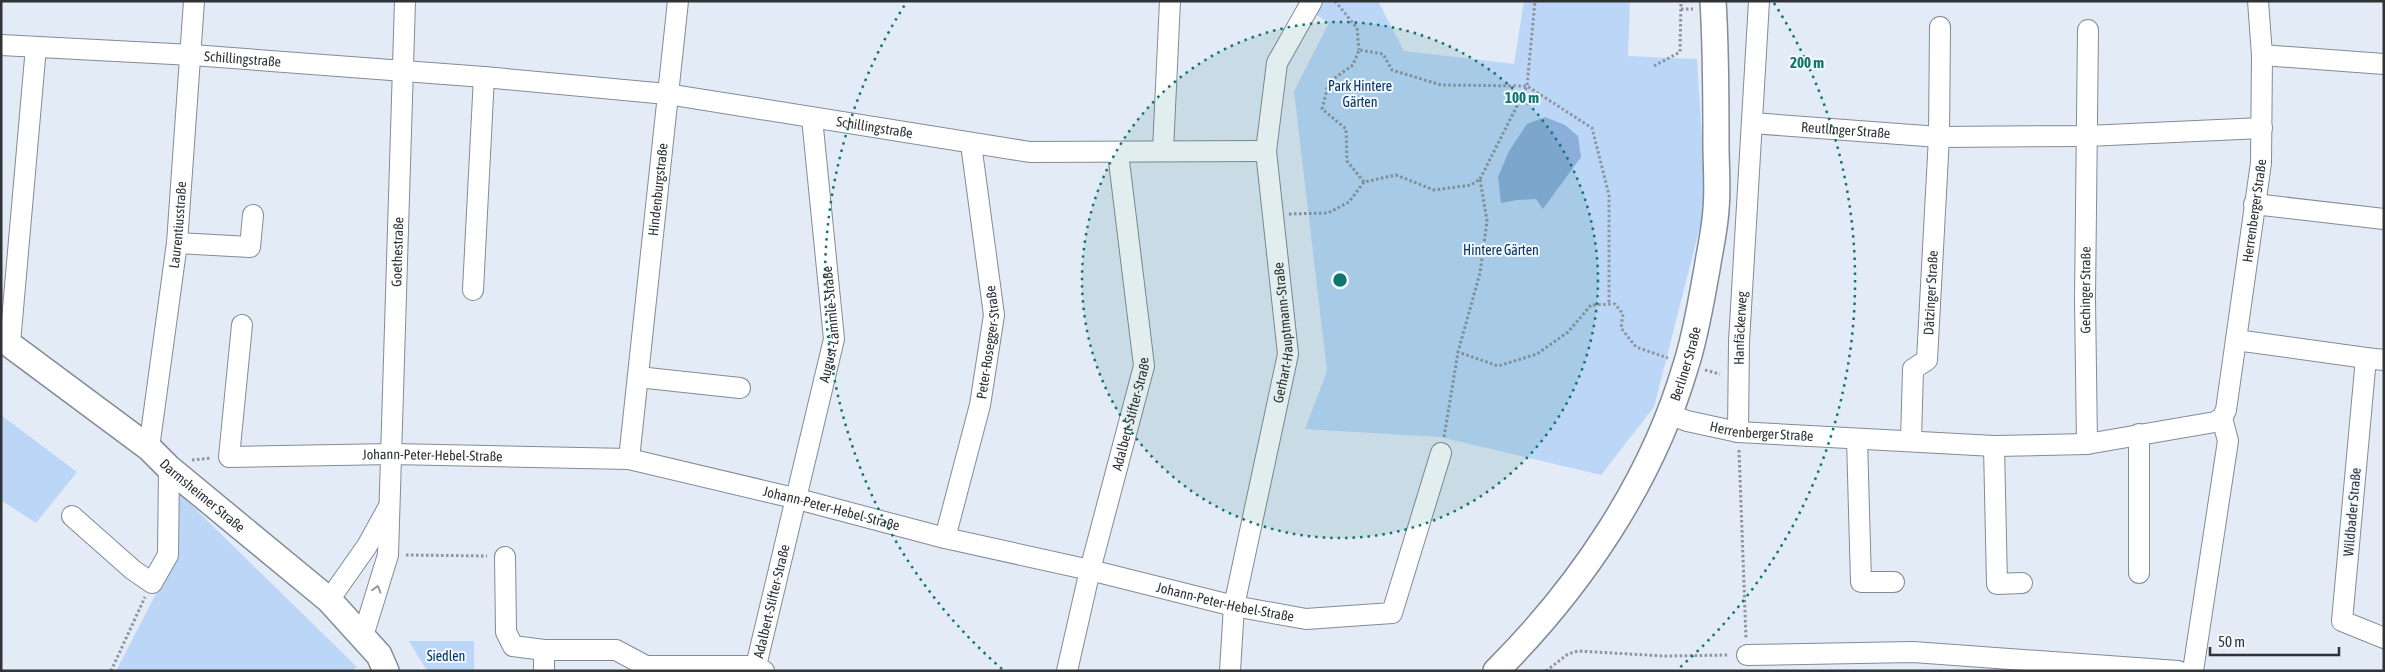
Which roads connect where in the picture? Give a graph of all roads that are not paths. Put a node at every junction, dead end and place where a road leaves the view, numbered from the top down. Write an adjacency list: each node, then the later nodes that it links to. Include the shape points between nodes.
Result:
1 (194, 1): 14 (street, Laurentiusstraße)
2 (405, 1): 16 (street, Goethestraße)
3 (678, 1): 18 (street, Hindenburgstraße)
4 (1170, 1): 25 (street)
5 (1312, 1): 26 (street, Gerhart-Hauptmann-Straße, via 1277,63)
6 (1713, 1): 39 (main road, Berliner Straße, via 1716,210 1687,365)
7 (1760, 1): 20 (street, Hanfäckerweg)
8 (2258, 1): 13 (street, Herrenberger Straße)
9 (1940, 27): 23 (street)
10 (2088, 30): 22 (street)
11 (1, 45): 12 (street, Schillingstraße)
12 (36, 47): 14 (street, Schillingstraße); 35 (street)
13 (2262, 54): 15 (street); 21 (street, Herrenberger Straße)
14 (192, 55): 16 (street, Schillingstraße); 31 (street, Laurentiusstraße)
15 (2384, 64)
16 (402, 72): 17 (street, Schillingstraße); 48 (street, Goethestraße)
17 (484, 77): 18 (street, Schillingstraße); 32 (street)
18 (667, 94): 19 (street, Schillingstraße); 37 (street, Hindenburgstraße)
19 (812, 118): 24 (street, Schillingstraße); 51 (street, August-Lämmle-Straße, via 834,339)
20 (1752, 123): 23 (street, Reutlinger Straße); 41 (street, Hanfäckerweg, via 1738,376)
21 (2262, 128): 22 (street, Reutlinger Straße); 28 (street, Herrenberger Straße, via 2261,163)
22 (2087, 136): 23 (street, Reutlinger Straße); 45 (street, Gechinger Straße)
23 (1939, 138): 44 (street, Dätzinger Straße, via 1927,360 1913,369)
24 (971, 144): 27 (street, Schillingstraße, via 1030,152); 54 (street, Peter-Rosegger-Straße, via 994,314 980,405)
25 (1163, 150): 26 (street, Schillingstraße); 27 (street, Schillingstraße)
26 (1266, 150): 61 (street, Gerhart-Hauptmann-Straße, via 1288,354)
27 (1118, 153): 56 (street, Adalbert-Stifter-Straße, via 1144,366)
28 (2254, 204): 30 (street); 34 (street, Herrenberger Straße)
29 (253, 214): 31 (street, via 250,246)
30 (2384, 219)
31 (177, 243): 49 (street, Laurentiusstraße)
32 (472, 290)
33 (242, 325): 48 (street, Johann-Peter-Hebel-Straße, via 229,457)
34 (2236, 340): 36 (street, Wildbader Straße); 40 (street, Herrenberger Straße, via 2226,410)
35 (5, 341): 49 (main road, Darmsheimer Straße)
36 (2375, 359): 63 (street, Wildbader Straße, via 2342,622)
37 (638, 377): 38 (street); 50 (street, Hindenburgstraße)
38 (740, 388)
39 (1670, 414): 41 (street, Herrenberger Straße); 73 (main road, Berliner Straße, via 1640,478 1592,555 1521,646)
40 (2222, 418): 42 (street, Herrenberger Straße, via 2215,422); 75 (street, Herrenberger Straße, via 2228,441)
41 (1738, 432): 43 (street, Herrenberger Straße)
42 (2139, 434): 45 (street, Herrenberger Straße); 57 (street)
43 (1857, 438): 44 (street, Herrenberger Straße); 58 (street, via 1861,582)
44 (1911, 441): 46 (street, Herrenberger Straße)
45 (2087, 444): 46 (street, Herrenberger Straße)
46 (1994, 446): 59 (street, via 1997,584)
47 (1441, 453): 61 (street, Johann-Peter-Hebel-Straße, via 1392,612 1306,619)
48 (392, 454): 50 (street, Johann-Peter-Hebel-Straße); 52 (street, Goethestraße)
49 (160, 459): 53 (street, Laurentiusstraße, via 168,555 152,583); 60 (main road, Darmsheimer Straße)
50 (629, 459): 51 (street, Johann-Peter-Hebel-Straße)
51 (794, 498): 54 (street, Johann-Peter-Hebel-Straße); 67 (street, Adalbert-Stifter-Straße)
52 (390, 504): 60 (street, Goethestraße, via 367,546); 62 (street, Goethestraße, one-way to 52, via 388,554)
53 (72, 516)
54 (944, 538): 56 (street, Johann-Peter-Hebel-Straße)
55 (504, 557): 64 (street, via 506,632 513,646)
56 (1090, 570): 61 (street, Johann-Peter-Hebel-Straße); 71 (street, Adalbert-Stifter-Straße)
57 (2139, 573)
58 (1894, 582)
59 (2022, 583)
60 (329, 600): 62 (main road, Darmsheimer Straße)
61 (1234, 606): 72 (street, Gerhart-Hauptmann-Straße)
62 (363, 636): 69 (main road, Darmsheimer Straße, via 379,655)
63 (2384, 638)
64 (544, 650): 68 (street, via 616,650 646,666); 70 (street)
65 (1747, 654): 66 (street)
66 (1831, 661): 74 (street, via 1913,652)
67 (760, 668): 68 (street)
68 (678, 669)
69 (386, 671)
70 (544, 671)
71 (1067, 671)
72 (1230, 671)
73 (1496, 671)
74 (2178, 671)
75 (2193, 671)

